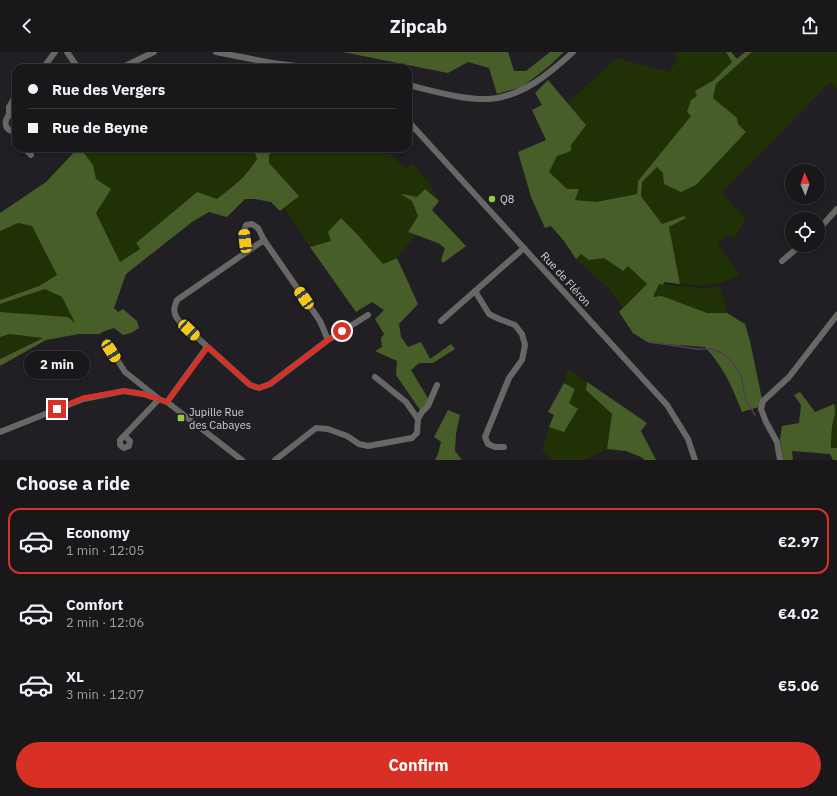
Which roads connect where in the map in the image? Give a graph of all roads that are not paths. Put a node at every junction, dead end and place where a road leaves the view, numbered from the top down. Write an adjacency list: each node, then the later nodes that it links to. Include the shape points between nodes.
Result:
1 (54, 52): 8 (street)
2 (67, 52): 9 (street)
3 (154, 52): 10 (street)
4 (216, 52): 7 (street)
5 (242, 52): 7 (street)
6 (573, 52): 12 (street, via 524,90 497,98 447,95)
7 (236, 56): 11 (street)
8 (46, 64)
9 (75, 64)
10 (129, 64)
11 (280, 64)
12 (412, 86)
13 (12, 102): 14 (street, via 9,108)
14 (12, 111)
15 (12, 114): 17 (street, via 6,119)
16 (412, 125): 24 (street, Rue de Fléron)
17 (3, 127): 18 (street)
18 (12, 132)
19 (28, 152): 20 (street)
20 (31, 155)
21 (837, 209): 22 (street)
22 (825, 222)
23 (264, 240): 25 (street); 25 (street, via 258,228 252,224 246,226 244,231); 32 (street, via 320,321)
24 (524, 248): 28 (street); 45 (street, Rue de Fléron, via 667,405 688,439)
25 (247, 252): 34 (street, via 178,300 174,308 174,315 180,322)
26 (792, 252): 27 (street)
27 (782, 260)
28 (475, 291): 31 (street); 42 (street, via 489,314 515,325 522,334 525,345 522,360 509,378 485,438 488,444)
29 (368, 315): 32 (street)
30 (837, 315): 46 (street, via 789,377 763,401 761,409 777,442)
31 (440, 321)
32 (328, 340): 34 (street, via 270,384 259,388 250,385)
33 (106, 342): 37 (street, via 125,372)
34 (208, 347): 38 (street)
35 (374, 377): 39 (street, via 406,402)
36 (437, 385): 39 (street, via 428,406)
37 (159, 399): 38 (street); 40 (street, via 124,391 83,398); 41 (street)
38 (167, 402): 43 (street)
39 (418, 419): 44 (street, via 417,433 412,438 368,446 328,429 316,428)
40 (0, 432)
41 (125, 436)
42 (504, 447)
43 (242, 460)
44 (275, 460)
45 (695, 460)
46 (780, 460)

